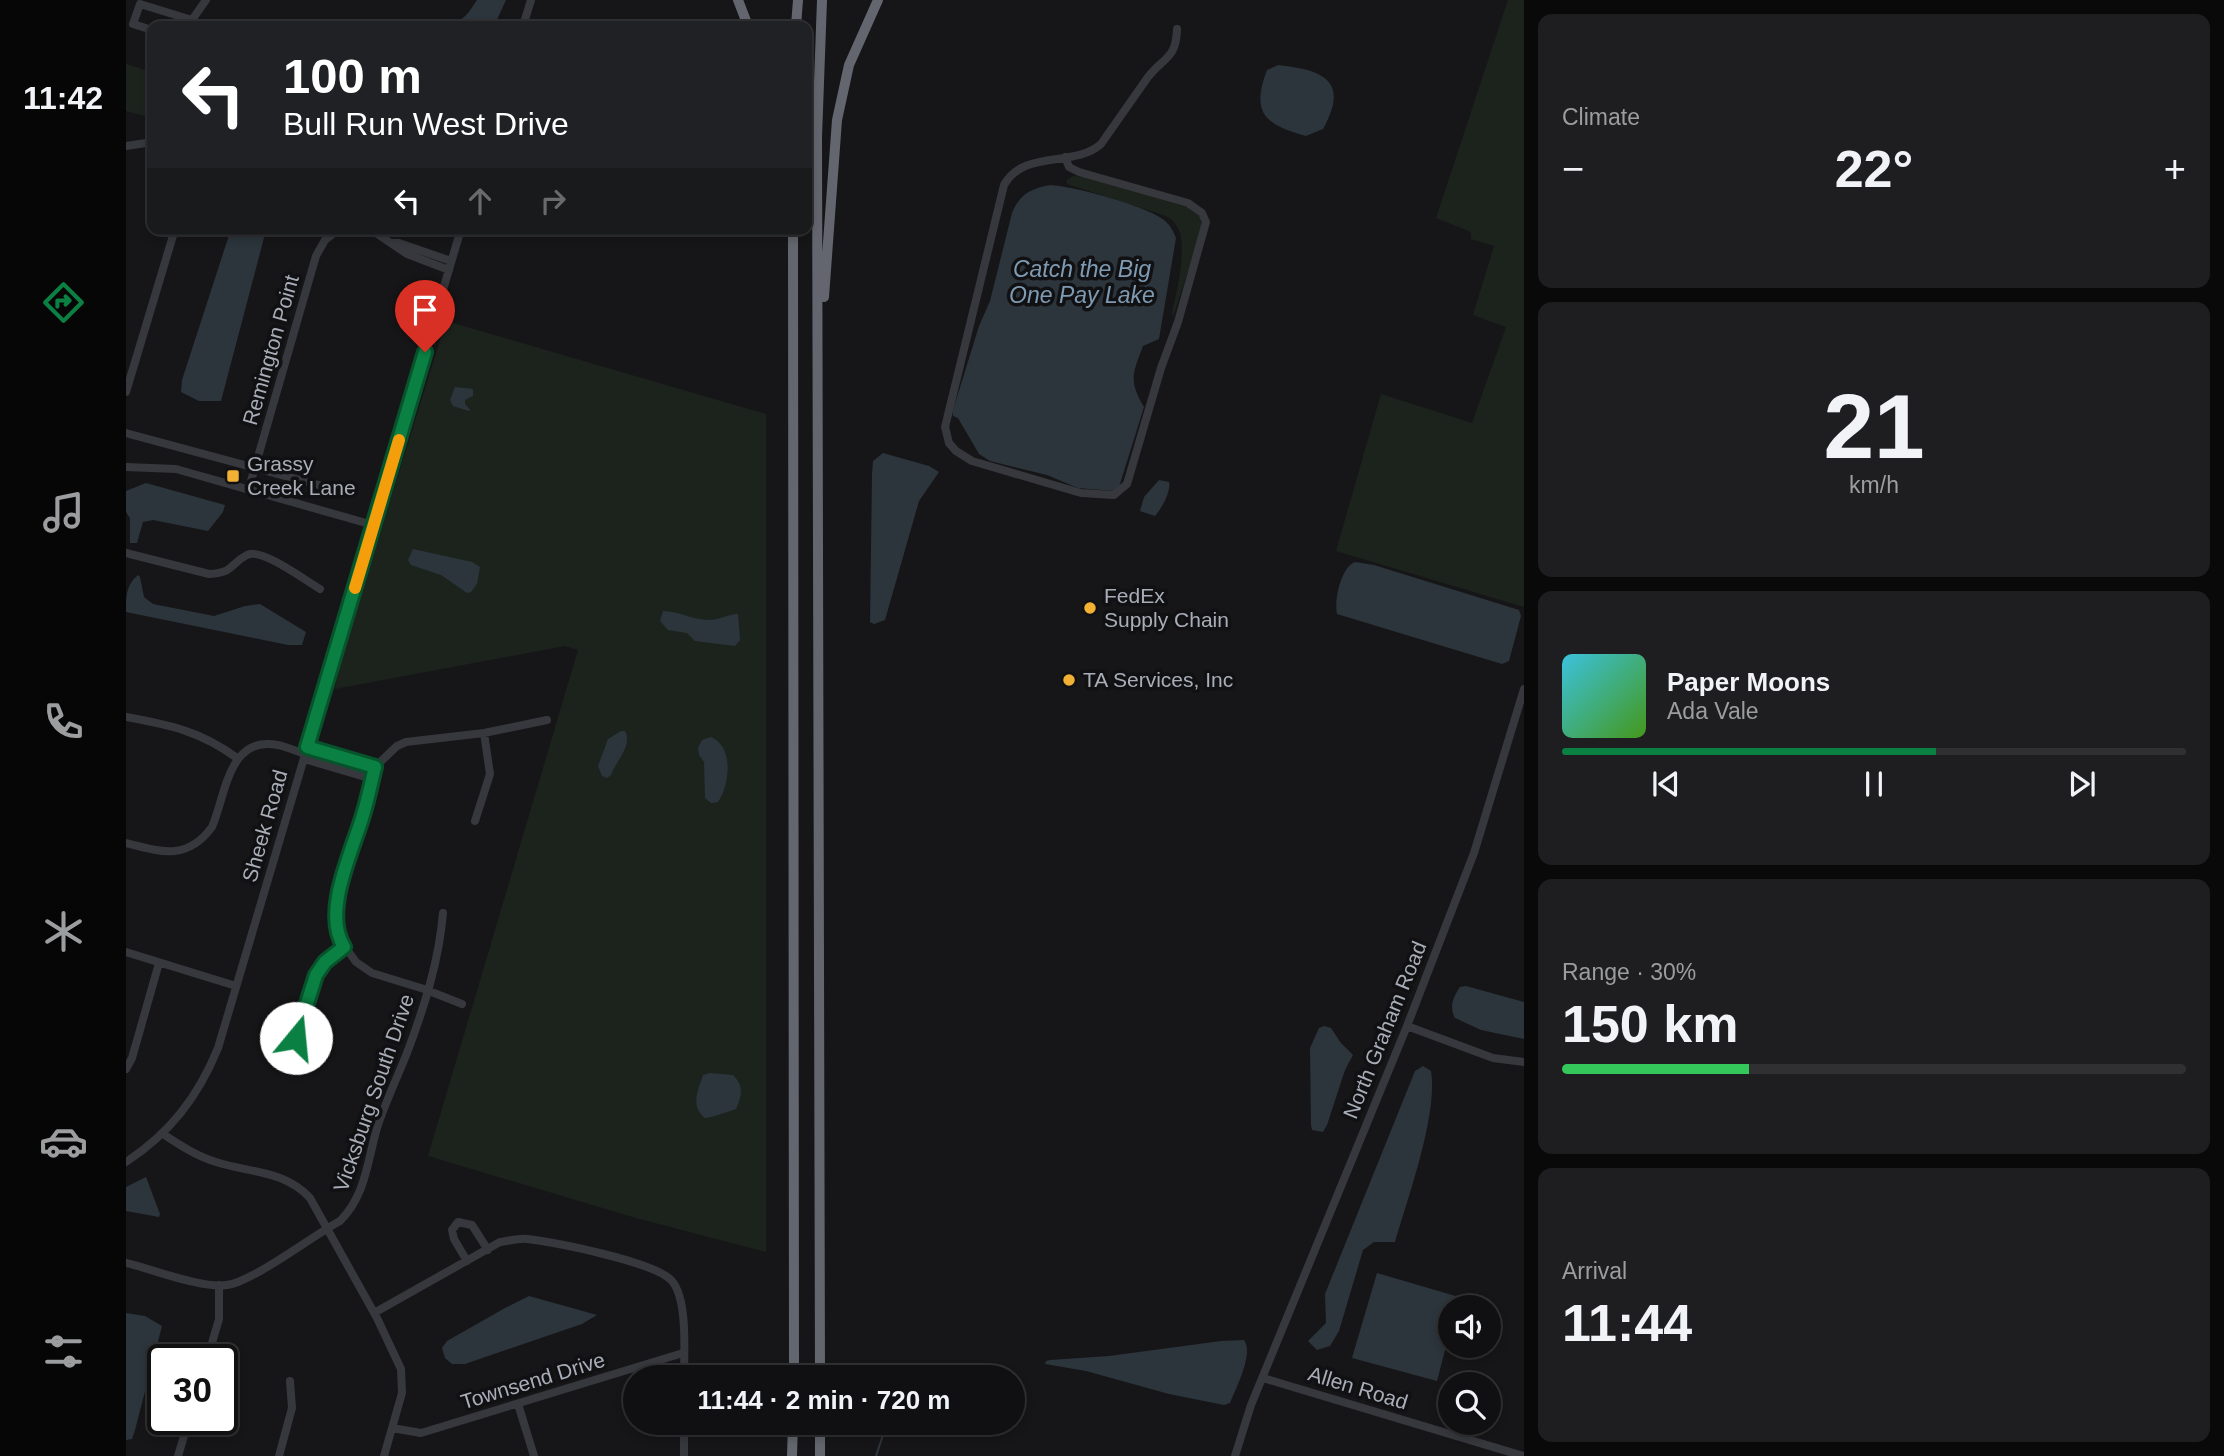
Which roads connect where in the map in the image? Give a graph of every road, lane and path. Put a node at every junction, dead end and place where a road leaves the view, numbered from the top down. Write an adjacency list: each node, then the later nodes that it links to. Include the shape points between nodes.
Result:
1 (206, 0): 8 (street)
2 (531, 0): 9 (street)
3 (738, 0): 10 (highway)
4 (798, 0): 11 (highway)
5 (822, 0): 26 (highway)
6 (878, 0): 26 (highway, via 849,65 837,120)
7 (186, 21): 12 (street, via 140,4 133,24)
8 (192, 21)
9 (525, 21)
10 (746, 21)
11 (796, 21)
12 (147, 28)
13 (1177, 29): 16 (street, via 1177,44 1169,57 1148,77 1101,144 1094,151)
14 (147, 143): 15 (street)
15 (126, 146)
16 (1065, 157): 16 (street, via 1069,167 1079,172 1188,203 1206,222 1127,484 1114,495 1081,493 972,461 956,451 946,435 956,375 1004,185 1016,170)
17 (172, 235): 25 (street)
18 (331, 235): 29 (street, Remington Point, via 316,256)
19 (380, 235): 22 (street)
20 (459, 235): 23 (street, Sheek Road)
21 (791, 235): 67 (highway)
22 (393, 243): 23 (street); 24 (street, via 407,254)
23 (452, 261): 24 (street, Sheek Road)
24 (449, 270): 32 (street, Sheek Road)
25 (126, 392)
26 (817, 394): 68 (highway)
27 (126, 433): 29 (street)
28 (126, 467): 30 (street, via 176,469)
29 (255, 467): 30 (street, Remington Point); 31 (street)
30 (249, 488): 32 (street)
31 (352, 494)
32 (373, 525): 39 (street, Sheek Road)
33 (126, 554): 34 (street, via 209,574 232,569 253,552)
34 (320, 589)
35 (1524, 689): 52 (street, North Graham Road, via 1474,853)
36 (126, 717): 40 (street, via 190,731)
37 (547, 720): 38 (street)
38 (484, 733): 41 (street, via 406,742); 43 (street, via 490,774)
39 (305, 753): 40 (street, via 266,744); 41 (street); 42 (street); 49 (street, Sheek Road)
40 (237, 758): 44 (street, via 212,827 196,844 169,852)
41 (375, 767): 42 (street)
42 (372, 779): 46 (street, via 339,894 337,929)
43 (475, 821)
44 (126, 843)
45 (443, 913): 50 (street, Vicksburg South Drive, via 441,944)
46 (344, 947): 50 (street, via 372,973); 54 (street, via 316,975)
47 (126, 953): 48 (street)
48 (159, 962): 49 (street); 55 (street)
49 (236, 986): 56 (street, Sheek Road, via 208,1073)
50 (428, 990): 51 (street); 58 (street, Vicksburg South Drive, via 377,1128 359,1196 347,1214)
51 (462, 1004)
52 (1406, 1026): 53 (street, via 1493,1058); 69 (street, North Graham Road)
53 (1524, 1062)
54 (289, 1063)
55 (126, 1069)
56 (163, 1134): 57 (street, Sheek Road); 58 (street, via 195,1155 282,1177 299,1186)
57 (126, 1162)
58 (327, 1228): 62 (street, Vicksburg South Drive, via 244,1279); 63 (street)
59 (488, 1250): 60 (street); 60 (street, via 472,1225 458,1222 452,1230 454,1239); 65 (street, via 500,1242 524,1238 649,1267 672,1281 683,1310)
60 (467, 1261): 63 (street)
61 (126, 1264): 62 (street, Vicksburg South Drive)
62 (219, 1285): 64 (street, via 219,1319)
63 (374, 1313): 72 (street, via 401,1369 402,1393)
64 (212, 1344)
65 (684, 1353): 66 (street); 71 (street, Townsend Drive)
66 (684, 1365)
67 (794, 1365)
68 (820, 1365)
69 (1263, 1378): 84 (street, North Graham Road); 85 (street, Allen Road)
70 (290, 1381): 78 (street, via 292,1408)
71 (518, 1404): 72 (street, Townsend Drive, via 421,1433); 80 (street)
72 (392, 1428): 79 (street)
73 (185, 1435): 77 (street)
74 (684, 1435): 81 (street)
75 (793, 1435): 82 (highway)
76 (820, 1435): 83 (highway)
77 (178, 1456)
78 (279, 1456)
79 (384, 1456)
80 (534, 1456)
81 (684, 1456)
82 (792, 1456)
83 (820, 1456)
84 (1235, 1456)
85 (1523, 1456)

